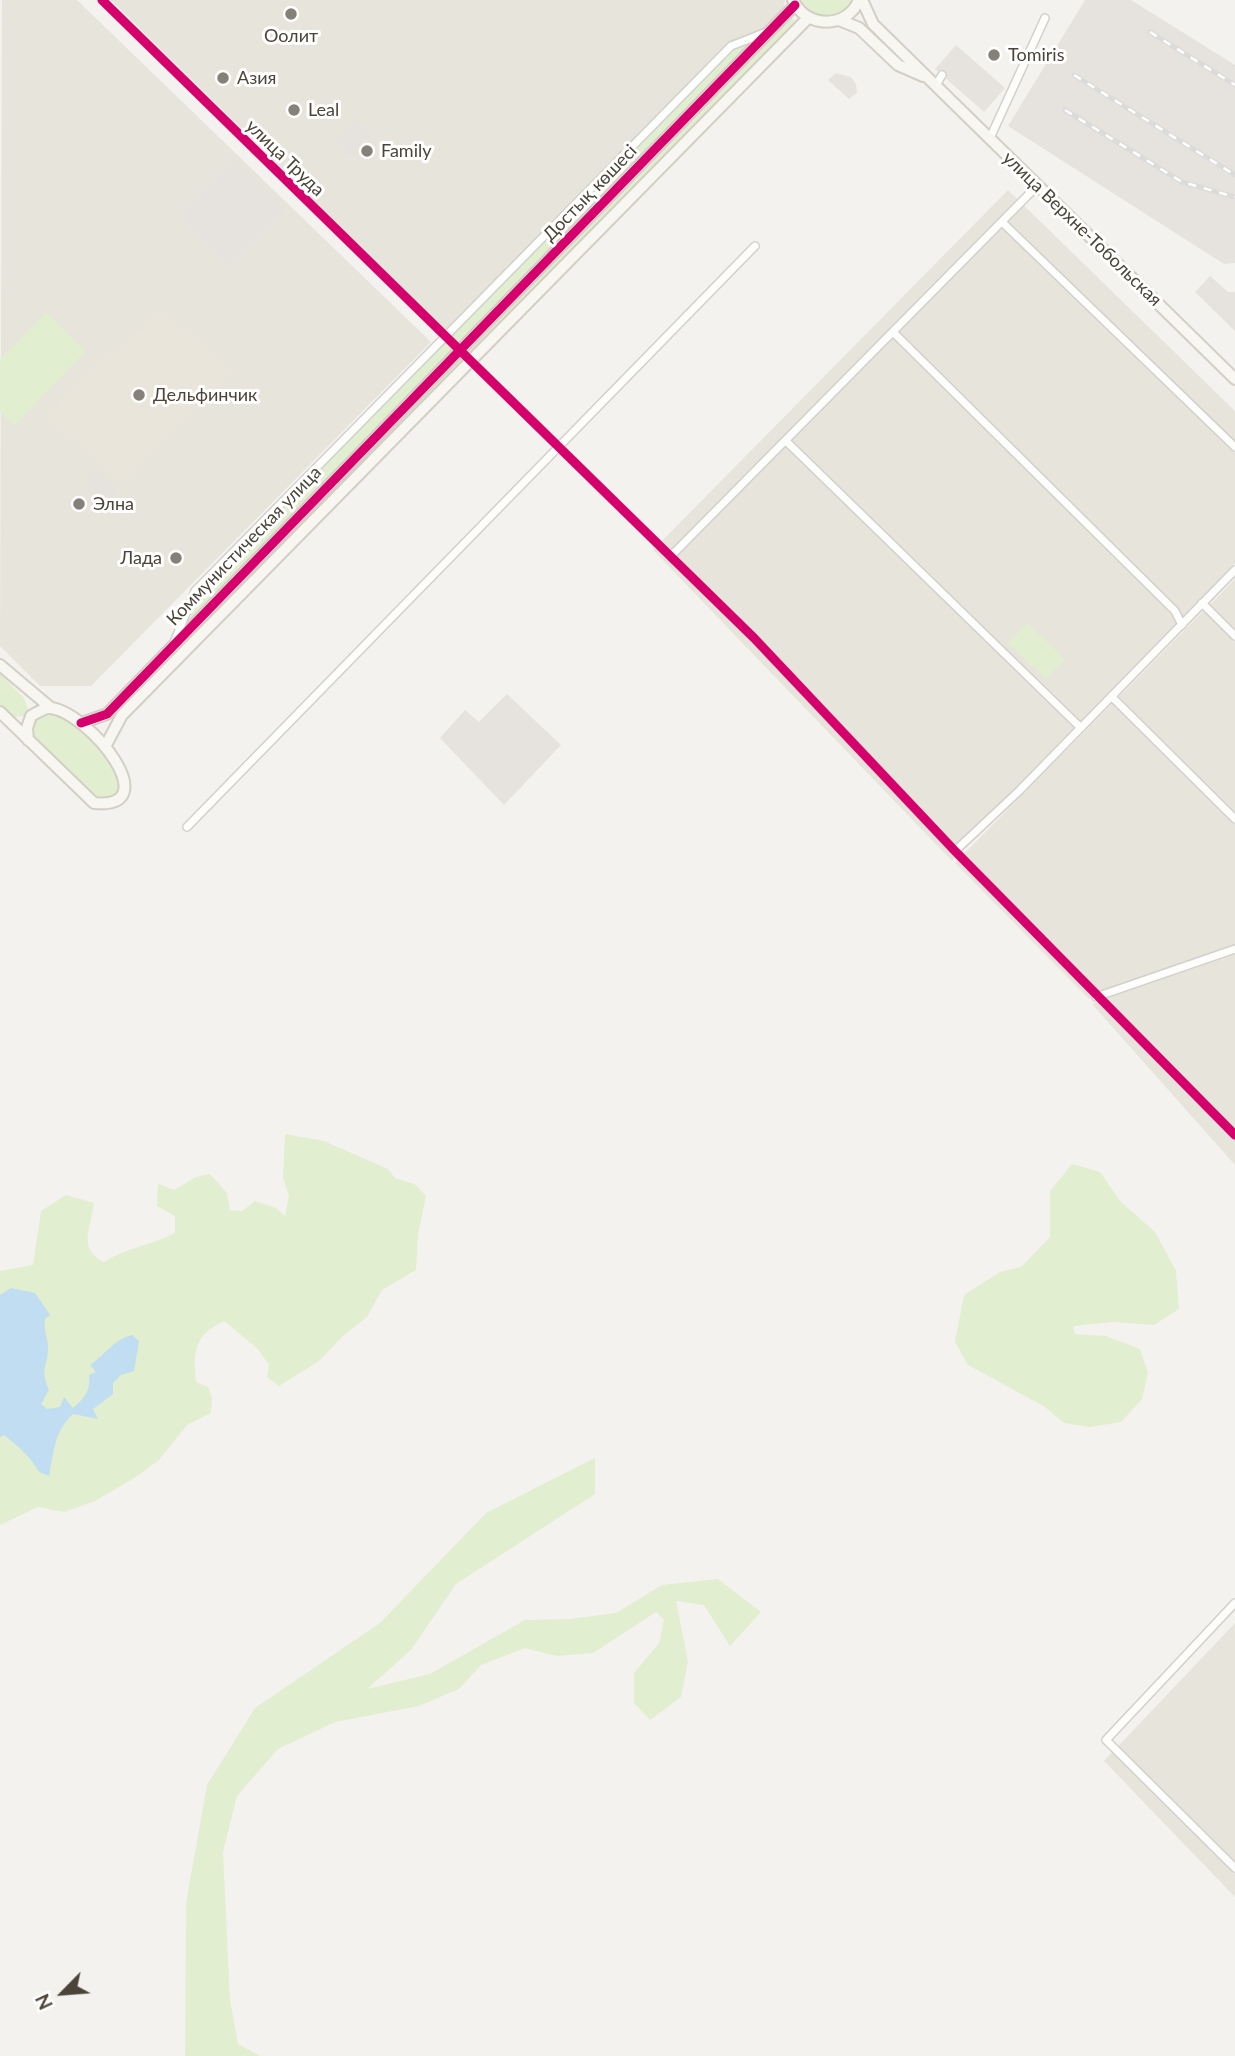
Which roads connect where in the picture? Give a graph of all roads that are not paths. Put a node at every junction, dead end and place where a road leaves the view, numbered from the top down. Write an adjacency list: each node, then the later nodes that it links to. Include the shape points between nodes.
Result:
1 (102, 0): 16 (street, улица Труда)
2 (861, 0): 6 (street, улица Верхне-Тобольская); 8 (street, улица Верхне-Тобольская, via 873,24)
3 (794, 3): 4 (street); 7 (street, Достық көшесі)
4 (808, 18): 6 (street, улица Верхне-Тобольская, via 825,23); 18 (street, Достық көшесі)
5 (1045, 18): 10 (street)
6 (839, 20): 8 (street, улица Верхне-Тобольская, via 859,28 898,65)
7 (772, 30): 16 (street, via 732,46); 17 (street, Достық көшесі)
8 (935, 80): 11 (street, улица Верхне-Тобольская)
9 (1003, 91): 10 (street)
10 (1011, 95): 11 (street)
11 (990, 138): 12 (street, улица Верхне-Тобольская)
12 (1037, 186): 13 (street); 19 (street, улица Верхне-Тобольская)
13 (1002, 222): 15 (street); 23 (street)
14 (754, 246): 22 (street)
15 (894, 333): 21 (street); 27 (street, via 1175,611)
16 (447, 337): 17 (street, улица Труда); 29 (street, via 195,591)
17 (459, 350): 18 (street, улица Труда); 20 (street, Достық көшесі)
18 (471, 361): 22 (street, улица Труда); 37 (street, Достық көшесі, via 121,715)
19 (1235, 379)
20 (406, 402): 29 (street, Коммунистическая улица)
21 (786, 441): 24 (street); 35 (street)
22 (559, 445): 24 (street, улица Труда); 39 (street)
23 (1235, 447)
24 (671, 556): 40 (street, улица Труда)
25 (1235, 570): 26 (street)
26 (1202, 603): 27 (street); 28 (street)
27 (1182, 625): 31 (street)
28 (1235, 636)
29 (175, 640): 34 (street, Коммунистическая улица, via 107,714)
30 (0, 665): 32 (street)
31 (1112, 697): 35 (street); 38 (street)
32 (51, 708): 34 (street); 36 (street, via 31,716)
33 (0, 712): 36 (street)
34 (81, 723): 37 (street)
35 (1081, 727): 40 (street)
36 (28, 740): 37 (street, via 94,803 104,804 121,795 125,780)
37 (106, 745)
38 (1235, 820)
39 (187, 827)
40 (955, 851): 42 (street, улица Труда)
41 (1235, 949): 42 (street)
42 (1097, 996): 43 (street, улица Труда)
43 (1235, 1135)
44 (1235, 1603): 45 (street, via 1106,1740)
45 (1235, 1868)

